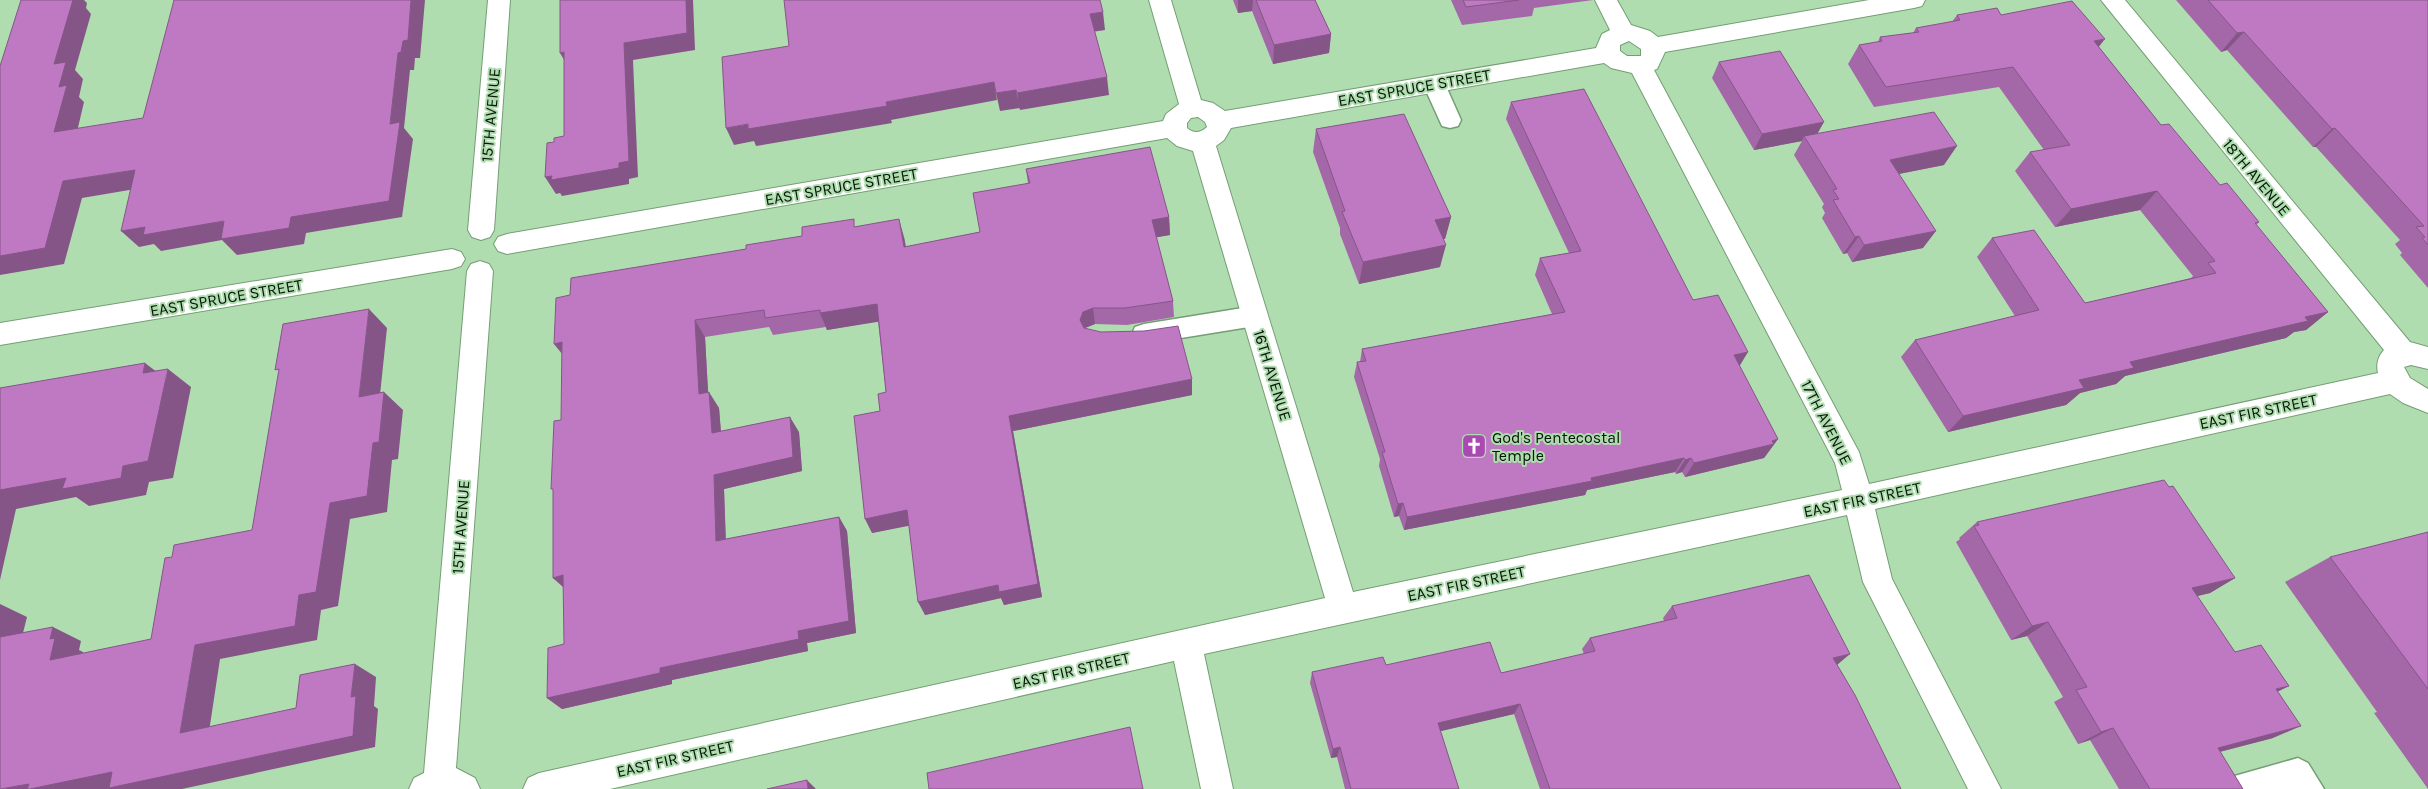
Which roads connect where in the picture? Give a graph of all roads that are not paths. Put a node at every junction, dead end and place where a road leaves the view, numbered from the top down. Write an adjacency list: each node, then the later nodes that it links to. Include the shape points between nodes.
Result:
1 (499, 0): 14 (street, 15TH AVENUE)
2 (1160, 0): 10 (street)
3 (1606, 0): 6 (street)
4 (1914, 0): 8 (street)
5 (2112, 0): 21 (street, 18TH AVENUE)
6 (1624, 34): 7 (street, via 1610,40); 8 (street, via 1644,38)
7 (1610, 54): 8 (street, via 1621,64); 9 (street, EAST SPRUCE STREET)
8 (1646, 56): 23 (street, 17TH AVENUE, via 1849,461)
9 (1434, 84): 11 (lane); 13 (street, EAST SPRUCE STREET)
10 (1192, 109): 12 (street, via 1178,115); 13 (street, via 1205,109 1216,117)
11 (1450, 120)
12 (1174, 128): 13 (street, via 1184,140); 15 (street, EAST SPRUCE STREET)
13 (1210, 131): 18 (street, 16TH AVENUE)
14 (481, 230): 15 (street, via 503,234); 16 (street, via 462,239 452,252)
15 (507, 244): 17 (street, via 506,254 500,261)
16 (452, 258): 17 (street, via 459,269); 19 (street, EAST SPRUCE STREET)
17 (480, 271): 26 (street, 15TH AVENUE)
18 (1255, 316): 20 (lane); 24 (street, 16TH AVENUE)
19 (0, 334)
20 (1120, 337)
21 (2408, 364): 22 (street, 18TH AVENUE, via 2407,393); 23 (street, EAST FIR STREET)
22 (2428, 401)
23 (1858, 500): 24 (street, EAST FIR STREET); 29 (street, 17TH AVENUE, via 1878,582)
24 (1343, 608): 25 (street, EAST FIR STREET)
25 (1186, 644): 27 (street, EAST FIR STREET); 28 (street)
26 (443, 787)
27 (538, 789)
28 (1217, 789)
29 (1985, 789)
30 (2234, 789): 31 (lane, via 2298,773)
31 (2309, 789)

